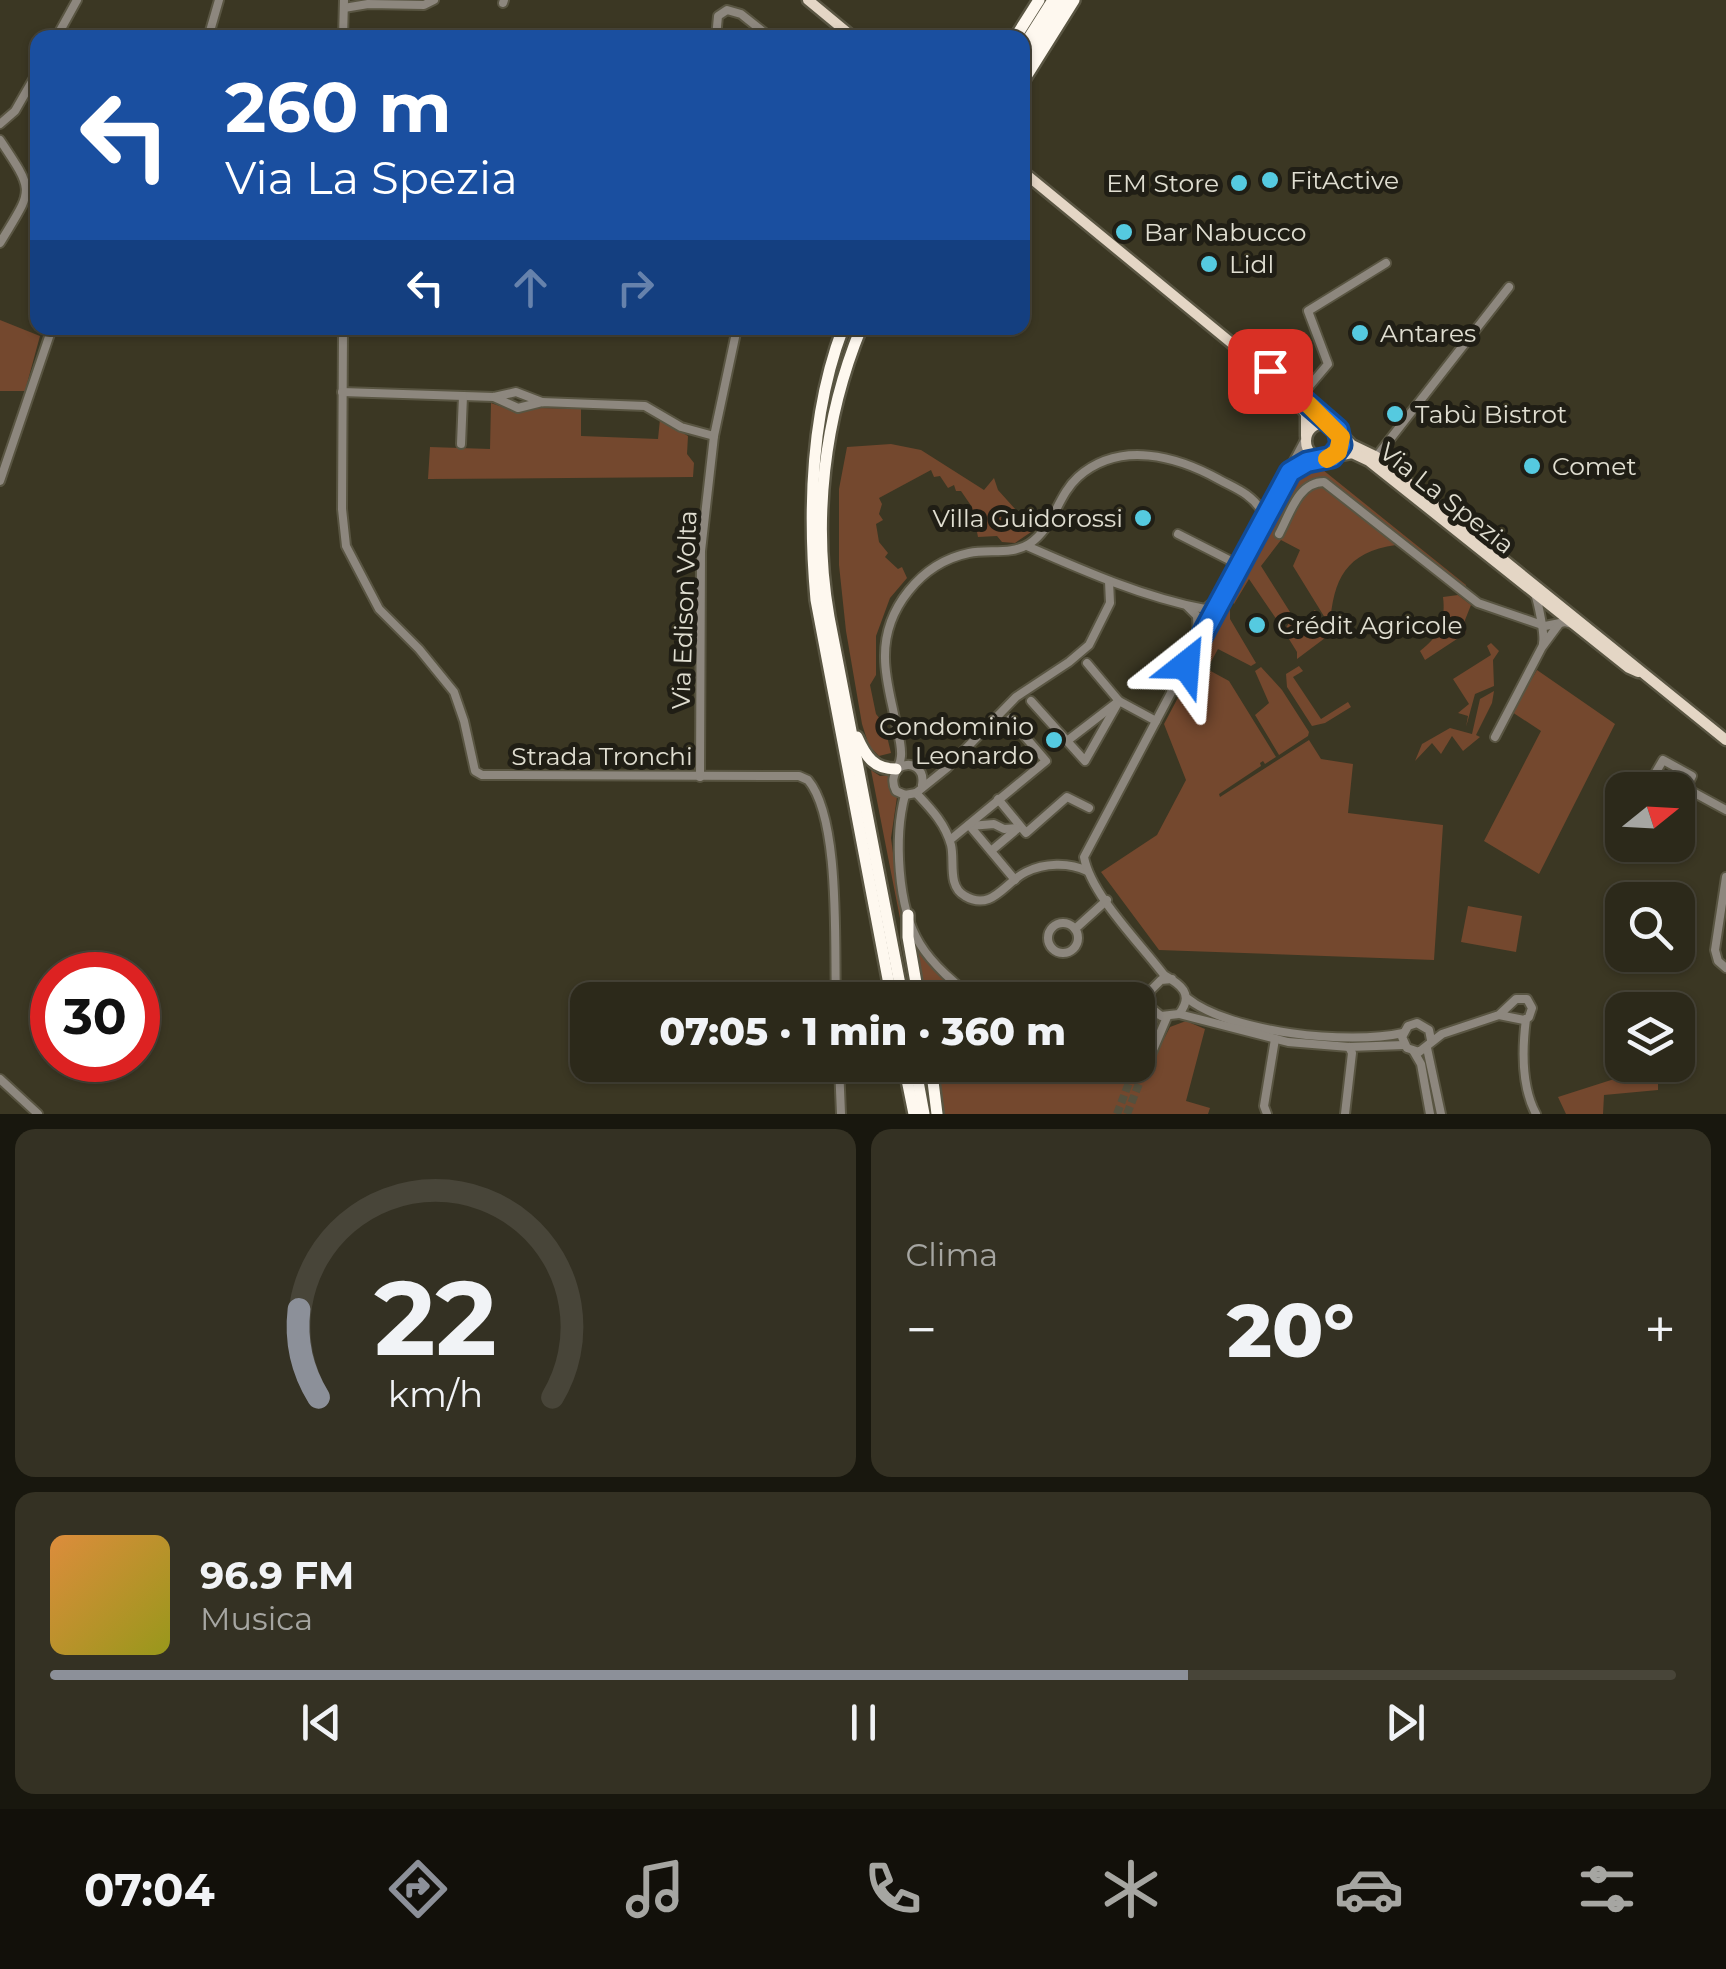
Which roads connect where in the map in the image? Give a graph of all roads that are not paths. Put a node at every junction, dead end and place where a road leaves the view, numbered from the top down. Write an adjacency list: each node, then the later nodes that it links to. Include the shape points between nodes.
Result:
1 (76, 0): 10 (street)
2 (219, 0): 11 (street)
3 (434, 0): 9 (street)
4 (808, 0): 15 (main road)
5 (1039, 0): 16 (highway)
6 (1053, 0): 17 (highway)
7 (1064, 0): 18 (highway)
8 (1074, 0): 19 (highway)
9 (344, 4): 12 (street)
10 (60, 30)
11 (210, 30)
12 (343, 30)
13 (717, 30): 14 (street, via 718,16 734,10)
14 (761, 30)
15 (842, 30)
16 (1020, 30)
17 (1030, 36)
18 (1030, 53)
19 (1030, 70)
20 (30, 86): 21 (street)
21 (0, 124)
22 (0, 140): 24 (street, via 26,179 27,199)
23 (1030, 180): 34 (main road, Via La Spezia)
24 (0, 242)
25 (1386, 263): 38 (street, via 1308,310 1328,364)
26 (1509, 288): 47 (street)
27 (50, 335): 49 (street)
28 (343, 335): 36 (street, Strada Tronchi)
29 (736, 335): 43 (street, Via Edison Volta)
30 (840, 335): 41 (highway)
31 (849, 335): 41 (highway)
32 (858, 335): 35 (highway)
33 (866, 335): 35 (highway)
34 (1257, 364): 38 (main road, Via La Spezia); 44 (main road, Via La Spezia, via 1303,408)
35 (842, 380): 69 (highway, via 822,517)
36 (342, 392): 37 (street); 82 (street, Strada Tronchi, via 346,546 379,609 454,692 474,771)
37 (463, 396): 39 (street); 45 (street)
38 (1302, 396): 42 (main road, Via La Spezia)
39 (494, 397): 40 (street, via 518,392); 40 (street, via 519,408)
40 (542, 402): 43 (street, via 646,406 681,427)
41 (824, 407): 103 (highway, via 812,493 816,600)
42 (1336, 429): 44 (main road, via 1316,425); 46 (main road, Via La Spezia, via 1341,445); 47 (main road, Via La Spezia)
43 (714, 436): 82 (street, Via Edison Volta, via 701,552)
44 (1306, 438): 46 (main road, Via La Spezia, via 1311,454); 48 (street)
45 (461, 444)
46 (1327, 458): 47 (main road, Via La Spezia, via 1355,453); 48 (street)
47 (1374, 460): 52 (main road, Via La Spezia)
48 (1290, 472): 51 (street)
49 (0, 481)
50 (1248, 494): 51 (street); 53 (street, via 1262,510); 54 (street, via 1196,466 1154,454 1130,456 1081,474)
51 (1276, 496): 53 (street)
52 (1438, 509): 62 (main road, Via La Spezia); 62 (main road, Via La Spezia)
53 (1262, 524): 59 (street)
54 (1042, 533): 57 (street); 58 (street)
55 (1178, 534): 59 (street)
56 (1280, 534): 66 (street, via 1304,488 1326,483 1470,598 1490,610)
57 (1027, 546): 58 (street); 78 (street, via 952,559 903,599 888,631 885,660)
58 (1050, 556): 60 (street)
59 (1240, 565): 63 (street)
60 (1109, 581): 61 (street); 64 (street)
61 (1124, 586): 64 (street); 65 (street)
62 (1533, 587): 66 (main road, Via La Spezia); 67 (main road, Via La Spezia)
63 (1224, 595): 65 (street, via 1205,609); 68 (street)
64 (1112, 596): 80 (street, via 1088,646 1016,696)
65 (1185, 604): 68 (street, via 1197,616)
66 (1544, 617): 67 (main road, Via La Spezia); 75 (street, via 1542,647)
67 (1577, 622): 76 (main road, Via La Spezia)
68 (1198, 642): 74 (street)
69 (836, 656): 81 (highway, via 863,750 878,766); 104 (highway)
70 (1087, 664): 72 (street)
71 (1031, 701): 77 (street)
72 (1118, 701): 74 (street); 77 (street); 77 (street, via 1085,761)
73 (1010, 719): 86 (street, via 1046,760)
74 (1156, 721): 93 (street, via 1088,848)
75 (1495, 737)
76 (1726, 740)
77 (1068, 742)
78 (901, 752): 79 (street); 81 (street)
79 (915, 767): 80 (street); 81 (street); 83 (street, via 922,776)
80 (947, 768): 83 (street)
81 (897, 769): 85 (street, via 892,782)
82 (700, 777): 102 (street, Strada Tronchi, via 799,776 814,787 829,839)
83 (919, 790): 85 (street); 91 (street)
84 (1695, 793): 88 (street)
85 (905, 796): 97 (street, via 898,840)
86 (998, 799): 89 (street); 90 (street)
87 (1089, 808): 90 (street, via 1068,797 1026,833)
88 (1726, 810)
89 (969, 825): 90 (street); 91 (street); 92 (street)
90 (1019, 827): 92 (street)
91 (950, 840): 95 (street, via 953,880 965,896 987,900)
92 (991, 852): 95 (street)
93 (1087, 870): 95 (street, via 1069,864 1036,868); 96 (street)
94 (1726, 876): 100 (street, via 1715,952)
95 (1015, 880)
96 (1107, 900): 98 (street); 99 (street)
97 (908, 915): 105 (highway); 106 (street, via 920,944)
98 (1074, 929)
99 (1153, 960): 101 (street); 107 (street)
100 (1726, 968)
101 (1172, 980): 107 (street); 108 (street)
102 (835, 982)
103 (889, 982)
104 (899, 982)
105 (916, 982)
106 (958, 982)
107 (1156, 983)
108 (1187, 998): 111 (street); 114 (street, via 1204,1010 1273,1030 1326,1038)
109 (1155, 1011): 112 (street)
110 (1511, 1012): 113 (street); 113 (street, via 1516,999 1527,1000 1532,1011); 117 (street)
111 (1179, 1014): 112 (street); 116 (street)
112 (1167, 1017): 115 (street)
113 (1526, 1019): 137 (street, via 1523,1058)
114 (1403, 1033): 117 (street, via 1422,1024); 118 (street)
115 (1155, 1038)
116 (1275, 1039): 119 (street); 133 (street)
117 (1429, 1039): 120 (street); 136 (street)
118 (1404, 1045): 119 (street); 120 (street)
119 (1349, 1047): 134 (street)
120 (1414, 1052): 135 (street)
121 (0, 1078): 128 (street)
122 (840, 1082): 129 (street)
123 (907, 1082): 130 (highway)
124 (918, 1082): 131 (highway)
125 (934, 1082): 127 (highway)
126 (937, 1082): 127 (street)
127 (936, 1090): 132 (highway)
128 (38, 1114)
129 (841, 1114)
130 (914, 1114)
131 (924, 1114)
132 (937, 1114)
133 (1267, 1114)
134 (1346, 1114)
135 (1430, 1114)
136 (1441, 1114)
137 (1536, 1114)

